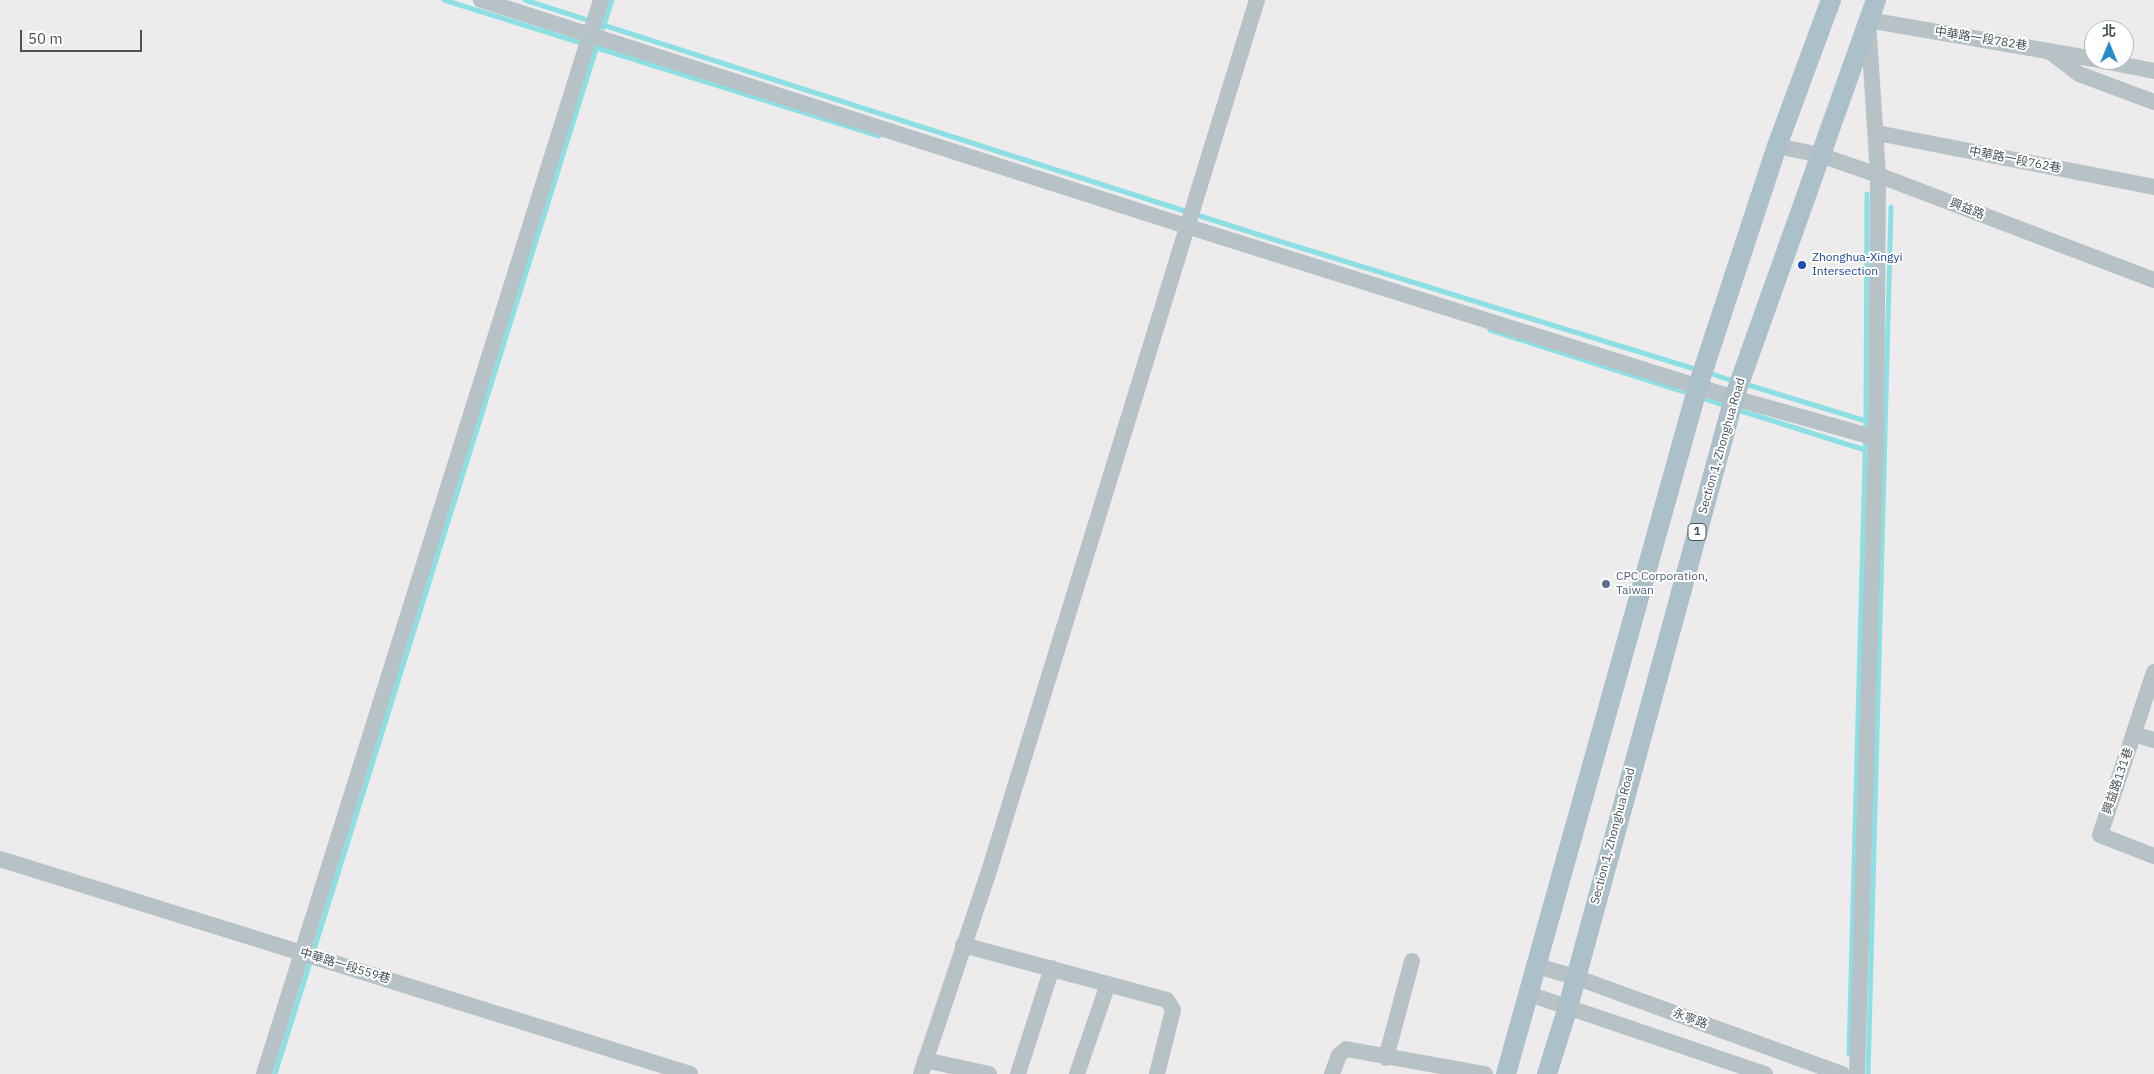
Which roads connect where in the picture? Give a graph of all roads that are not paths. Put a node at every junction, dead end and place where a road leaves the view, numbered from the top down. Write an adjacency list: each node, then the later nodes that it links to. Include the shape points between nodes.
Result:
1 (481, 0): 7 (street)
2 (601, 0): 7 (street)
3 (1257, 0): 18 (street)
4 (1831, 0): 14 (main road)
5 (1876, 0): 6 (main road, Section 1, Zhonghua Road / 1)
6 (1868, 20): 8 (street, 中華路一段782巷); 13 (street); 15 (main road, Section 1, Zhonghua Road / 1)
7 (590, 34): 18 (street); 29 (street)
8 (2046, 50): 9 (street, 中華路一段782巷); 12 (street, via 2079,74)
9 (2084, 57)
10 (2134, 68): 11 (street)
11 (2154, 72)
12 (2154, 102)
13 (1877, 133): 16 (street); 17 (street, 中華路一段762巷)
14 (1777, 146): 15 (street, 興益路); 20 (main road)
15 (1820, 155): 16 (street, 興益路); 21 (main road, Section 1, Zhonghua Road / 1)
16 (1878, 175): 19 (street, 興益路); 22 (street)
17 (2154, 187)
18 (1186, 226): 20 (street); 28 (street, via 996,849)
19 (2154, 280)
20 (1698, 386): 21 (street); 31 (main road)
21 (1734, 398): 22 (street); 33 (main road, Section 1, Zhonghua Road / 1)
22 (1876, 438): 52 (street)
23 (2154, 672): 24 (street, 興益路131巷)
24 (2134, 734): 25 (street); 26 (street, 興益路131巷, via 2100,835)
25 (2154, 740)
26 (2154, 856)
27 (0, 859): 29 (street, 中華路一段559巷)
28 (963, 945): 32 (street); 38 (street)
29 (302, 952): 40 (street); 41 (street, 中華路一段559巷)
30 (1412, 961): 37 (street)
31 (1537, 966): 33 (street, 永寧路); 35 (main road)
32 (1052, 968): 34 (street); 43 (street)
33 (1575, 977): 36 (main road, Section 1, Zhonghua Road / 1); 51 (street, 永寧路)
34 (1108, 984): 44 (street); 45 (street, via 1166,1000 1173,1010)
35 (1529, 994): 36 (street); 48 (main road)
36 (1568, 1006): 39 (street); 49 (main road, Section 1, Zhonghua Road / 1)
37 (1386, 1058): 46 (street, via 1346,1049 1339,1055); 47 (street)
38 (923, 1067): 42 (street)
39 (1732, 1069): 50 (street)
40 (264, 1074)
41 (690, 1074)
42 (989, 1074)
43 (1018, 1074)
44 (1078, 1074)
45 (1157, 1074)
46 (1332, 1074)
47 (1485, 1074)
48 (1506, 1074)
49 (1547, 1074)
50 (1765, 1074)
51 (1842, 1074)
52 (1857, 1074)

